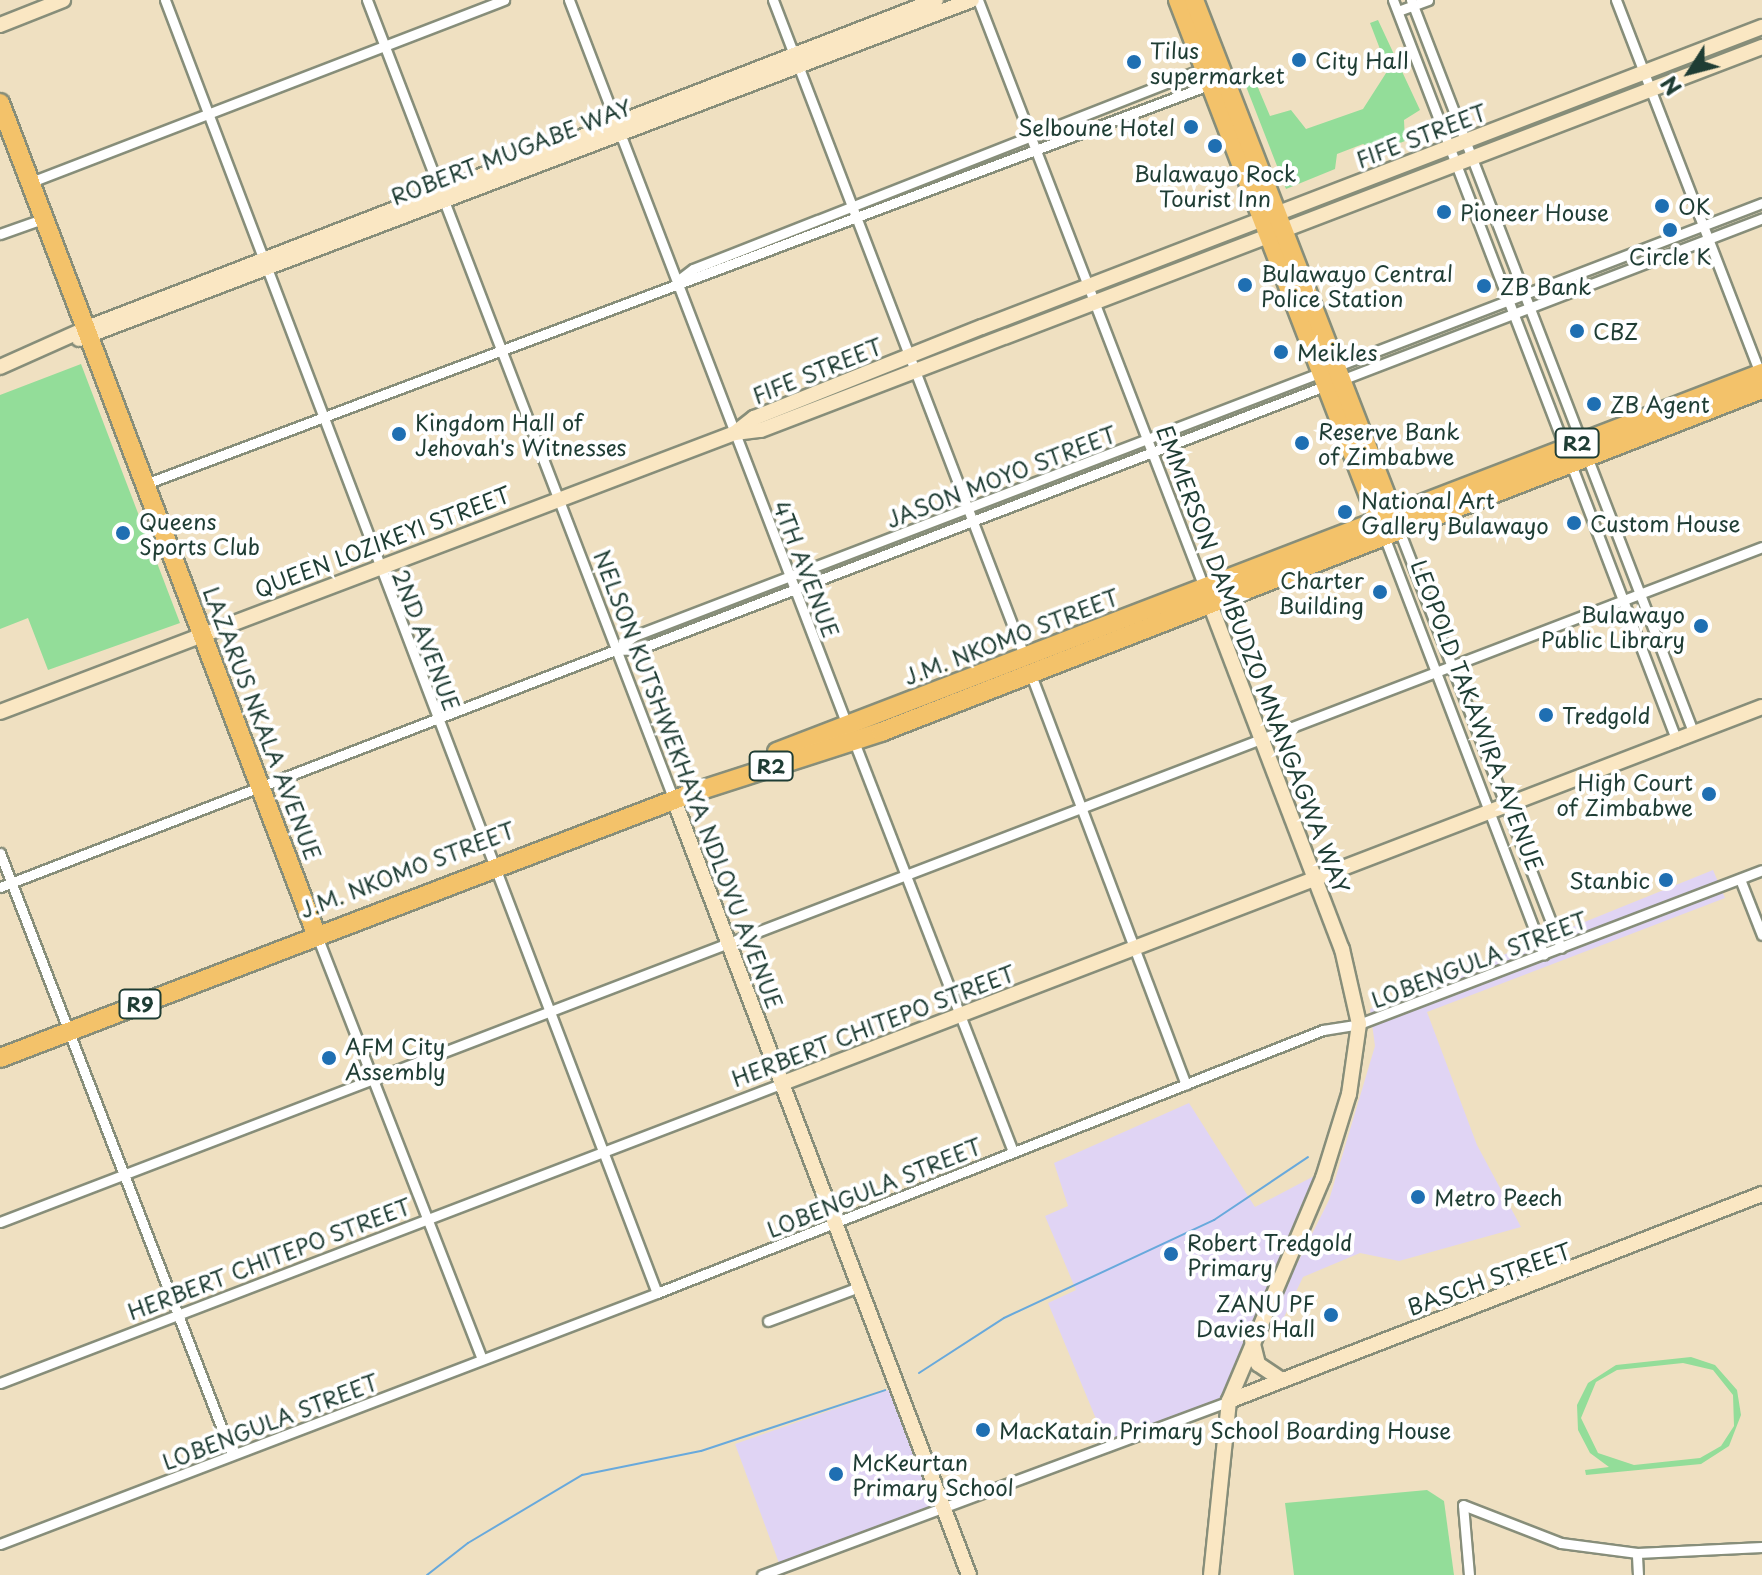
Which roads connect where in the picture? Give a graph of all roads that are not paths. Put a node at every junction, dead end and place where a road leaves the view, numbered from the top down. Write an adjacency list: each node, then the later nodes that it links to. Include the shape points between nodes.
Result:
1 (63, 0): 16 (street)
2 (165, 0): 25 (street, 2ND AVENUE)
3 (367, 0): 18 (street, NELSON KUTSHWEKHAYA NDLOVU AVENUE)
4 (504, 0): 18 (street)
5 (569, 0): 26 (street, 4TH AVENUE)
6 (773, 0): 20 (street)
7 (936, 0): 20 (street, ROBERT MUGABE WAY)
8 (975, 0): 20 (street, ROBERT MUGABE WAY); 27 (street, EMMERSON DAMBUDZO MNANGAGWA WAY)
9 (1178, 0): 22 (highway, LEOPOLD TAKAWIRA AVENUE)
10 (1194, 0): 22 (highway, LEOPOLD TAKAWIRA AVENUE)
11 (1393, 0): 15 (street)
12 (1428, 0): 14 (street)
13 (1616, 0): 21 (street)
14 (1412, 3): 15 (street); 28 (street)
15 (1398, 11): 29 (street)
16 (0, 25)
17 (1762, 27): 21 (street, FIFE STREET)
18 (385, 46): 25 (street); 34 (street, NELSON KUTSHWEKHAYA NDLOVU AVENUE)
19 (1762, 47): 23 (street, FIFE STREET)
20 (796, 60): 26 (street, ROBERT MUGABE WAY); 36 (street)
21 (1644, 73): 23 (street); 28 (street, FIFE STREET)
22 (1213, 74): 27 (street); 30 (street); 40 (highway, LEOPOLD TAKAWIRA AVENUE)
23 (1651, 90): 31 (street, FIFE STREET); 41 (street)
24 (0, 103): 33 (highway, LAZARUS NKALA AVENUE)
25 (207, 111): 33 (street); 44 (street, 2ND AVENUE)
26 (618, 127): 34 (street, ROBERT MUGABE WAY); 45 (street, 4TH AVENUE)
27 (1030, 135): 30 (street, EMMERSON DAMBUDZO MNANGAGWA WAY); 36 (street)
28 (1465, 141): 29 (street, FIFE STREET); 31 (street)
29 (1450, 147): 32 (street); 40 (street, FIFE STREET)
30 (1036, 151): 39 (street); 46 (street, EMMERSON DAMBUDZO MNANGAGWA WAY)
31 (1472, 158): 32 (street, FIFE STREET); 47 (street)
32 (1456, 164): 40 (street, FIFE STREET); 48 (street)
33 (31, 182): 37 (highway, LAZARUS NKALA AVENUE)
34 (444, 194): 44 (street, ROBERT MUGABE WAY); 53 (street, NELSON KUTSHWEKHAYA NDLOVU AVENUE)
35 (1762, 203): 41 (street, JASON MOYO STREET)
36 (852, 205): 39 (street); 45 (street, via 690,270)
37 (45, 218): 42 (street); 52 (highway, LAZARUS NKALA AVENUE)
38 (1762, 218): 43 (street, JASON MOYO STREET)
39 (857, 219): 45 (street, via 696,280); 54 (street)
40 (1272, 225): 46 (street, FIFE STREET); 49 (street, FIFE STREET); 56 (highway, LEOPOLD TAKAWIRA AVENUE)
41 (1703, 225): 43 (street); 47 (street, JASON MOYO STREET)
42 (0, 234)
43 (1708, 239): 50 (street, JASON MOYO STREET); 57 (street)
44 (266, 264): 52 (street, ROBERT MUGABE WAY); 58 (street, 2ND AVENUE)
45 (677, 281): 53 (street); 59 (street, 4TH AVENUE)
46 (1088, 286): 49 (street, EMMERSON DAMBUDZO MNANGAGWA WAY); 54 (street, FIFE STREET)
47 (1524, 294): 48 (street, JASON MOYO STREET); 50 (street)
48 (1508, 300): 51 (street); 56 (street, JASON MOYO STREET)
49 (1093, 301): 54 (street, FIFE STREET); 60 (street, EMMERSON DAMBUDZO MNANGAGWA WAY)
50 (1529, 308): 51 (street, JASON MOYO STREET); 62 (street)
51 (1513, 314): 56 (street, JASON MOYO STREET); 62 (street)
52 (89, 333): 55 (street, ROBERT MUGABE WAY); 63 (highway, LAZARUS NKALA AVENUE)
53 (501, 347): 58 (street); 64 (street, NELSON KUTSHWEKHAYA NDLOVU AVENUE)
54 (913, 362): 59 (street, FIFE STREET, via 761,430); 65 (street)
55 (0, 367)
56 (1331, 376): 60 (street, JASON MOYO STREET); 61 (street, JASON MOYO STREET); 67 (highway, LEOPOLD TAKAWIRA AVENUE)
57 (1762, 379): 62 (highway, J.M. NKOMO STREET / R2)
58 (323, 416): 63 (street); 69 (street, 2ND AVENUE)
59 (735, 433): 64 (street, QUEEN LOZIKEYI STREET); 70 (street, 4TH AVENUE)
60 (1147, 439): 61 (street, EMMERSON DAMBUDZO MNANGAGWA WAY); 65 (street, JASON MOYO STREET)
61 (1152, 452): 66 (street, JASON MOYO STREET); 72 (street, EMMERSON DAMBUDZO MNANGAGWA WAY)
62 (1576, 453): 67 (highway, J.M. NKOMO STREET / R2); 73 (street); 74 (street)
63 (148, 483): 75 (highway, LAZARUS NKALA AVENUE)
64 (557, 499): 69 (street, QUEEN LOZIKEYI STREET); 76 (street, NELSON KUTSHWEKHAYA NDLOVU AVENUE)
65 (968, 508): 66 (street); 70 (street, JASON MOYO STREET)
66 (973, 521): 71 (street, JASON MOYO STREET); 77 (street)
67 (1388, 525): 72 (highway, J.M. NKOMO STREET / R2); 78 (street, LEOPOLD TAKAWIRA AVENUE); 79 (street, LEOPOLD TAKAWIRA AVENUE)
68 (1762, 547): 73 (street)
69 (379, 565): 75 (street, QUEEN LOZIKEYI STREET); 82 (street, 2ND AVENUE)
70 (790, 576): 71 (street, 4TH AVENUE); 76 (street, JASON MOYO STREET, via 634,636)
71 (795, 589): 76 (street, JASON MOYO STREET, via 639,649); 83 (street, 4TH AVENUE)
72 (1205, 591): 77 (highway, J.M. NKOMO STREET / R2); 85 (street, EMMERSON DAMBUDZO MNANGAGWA WAY)
73 (1639, 593): 74 (street); 84 (street)
74 (1623, 600): 78 (street); 86 (street)
75 (203, 633): 81 (street, QUEEN LOZIKEYI STREET); 87 (highway, LAZARUS NKALA AVENUE)
76 (615, 650): 82 (street, JASON MOYO STREET); 88 (street, NELSON KUTSHWEKHAYA NDLOVU AVENUE)
77 (1027, 665): 83 (highway, J.M. NKOMO STREET / R2); 90 (street)
78 (1453, 666): 79 (street); 89 (street, LEOPOLD TAKAWIRA AVENUE)
79 (1436, 672): 85 (street); 91 (street, LEOPOLD TAKAWIRA AVENUE)
80 (1762, 707): 84 (street, HERBERT CHITEPO STREET)
81 (0, 712)
82 (437, 717): 87 (street, JASON MOYO STREET); 93 (street, 2ND AVENUE)
83 (851, 734): 88 (highway, J.M. NKOMO STREET / R2); 95 (street, 4TH AVENUE)
84 (1694, 734): 86 (street, HERBERT CHITEPO STREET)
85 (1262, 740): 90 (street); 96 (street, EMMERSON DAMBUDZO MNANGAGWA WAY)
86 (1677, 741): 89 (street, HERBERT CHITEPO STREET)
87 (260, 783): 98 (street, JASON MOYO STREET); 100 (highway, LAZARUS NKALA AVENUE)
88 (672, 796): 93 (highway, J.M. NKOMO STREET / R2); 102 (street, NELSON KUTSHWEKHAYA NDLOVU AVENUE)
89 (1506, 806): 91 (street, HERBERT CHITEPO STREET); 103 (street, LEOPOLD TAKAWIRA AVENUE)
90 (1082, 809): 95 (street); 104 (street)
91 (1489, 813): 96 (street, HERBERT CHITEPO STREET); 105 (street, LEOPOLD TAKAWIRA AVENUE)
92 (0, 853): 98 (street)
93 (494, 865): 100 (highway, J.M. NKOMO STREET / R2); 106 (street, 2ND AVENUE)
94 (1762, 870): 97 (street, LOBENGULA STREET)
95 (906, 876): 102 (street); 107 (street, 4TH AVENUE)
96 (1315, 879): 104 (street, HERBERT CHITEPO STREET); 108 (street, EMMERSON DAMBUDZO MNANGAGWA WAY, via 1355,991)
97 (1740, 879): 101 (street); 103 (street, LOBENGULA STREET)
98 (11, 883): 99 (street, JASON MOYO STREET); 109 (street)
99 (0, 887)
100 (316, 932): 109 (highway, R9); 111 (street, LAZARUS NKALA AVENUE)
101 (1762, 935)
102 (730, 943): 106 (street); 112 (street, NELSON KUTSHWEKHAYA NDLOVU AVENUE)
103 (1561, 948): 105 (street, LOBENGULA STREET)
104 (1134, 949): 107 (street, HERBERT CHITEPO STREET); 113 (street)
105 (1544, 954): 108 (street, LOBENGULA STREET)
106 (550, 1011): 111 (street); 115 (street, 2ND AVENUE)
107 (960, 1015): 112 (street, HERBERT CHITEPO STREET); 114 (street, 4TH AVENUE)
108 (1359, 1024): 113 (street, LOBENGULA STREET, via 1323,1030); 125 (street, EMMERSON DAMBUDZO MNANGAGWA WAY, via 1349,1094 1327,1164)
109 (68, 1033): 110 (highway, R9); 116 (street)
110 (0, 1058)
111 (374, 1080): 116 (street); 118 (street, LAZARUS NKALA AVENUE)
112 (783, 1083): 115 (street, HERBERT CHITEPO STREET); 120 (street, NELSON KUTSHWEKHAYA NDLOVU AVENUE)
113 (1186, 1084): 114 (street, LOBENGULA STREET)
114 (1013, 1151): 120 (street, LOBENGULA STREET)
115 (604, 1153): 118 (street, HERBERT CHITEPO STREET); 122 (street, 2ND AVENUE)
116 (123, 1177): 119 (street); 123 (street)
117 (1762, 1194): 127 (street, BASCH STREET)
118 (428, 1220): 123 (street, HERBERT CHITEPO STREET); 126 (street, LAZARUS NKALA AVENUE)
119 (0, 1222)
120 (835, 1222): 121 (street, NELSON KUTSHWEKHAYA NDLOVU AVENUE); 122 (street, LOBENGULA STREET)
121 (859, 1287): 124 (street); 131 (street, NELSON KUTSHWEKHAYA NDLOVU AVENUE)
122 (657, 1293): 126 (street, LOBENGULA STREET)
123 (178, 1316): 128 (street, HERBERT CHITEPO STREET); 130 (street)
124 (768, 1321)
125 (1251, 1338): 127 (street, via 1258,1364); 129 (street, EMMERSON DAMBUDZO MNANGAGWA WAY)
126 (482, 1359): 130 (street, LOBENGULA STREET)
127 (1280, 1379): 129 (street, BASCH STREET)
128 (0, 1383)
129 (1229, 1401): 131 (street); 137 (street)
130 (232, 1455): 132 (street, LOBENGULA STREET)
131 (944, 1510): 135 (street); 136 (street, NELSON KUTSHWEKHAYA NDLOVU AVENUE)
132 (0, 1544)
133 (1762, 1547): 134 (street)
134 (1637, 1553): 138 (street, via 1561,1543 1463,1505); 139 (street)
135 (762, 1575)
136 (969, 1575)
137 (1211, 1575)
138 (1469, 1575)
139 (1638, 1575)

